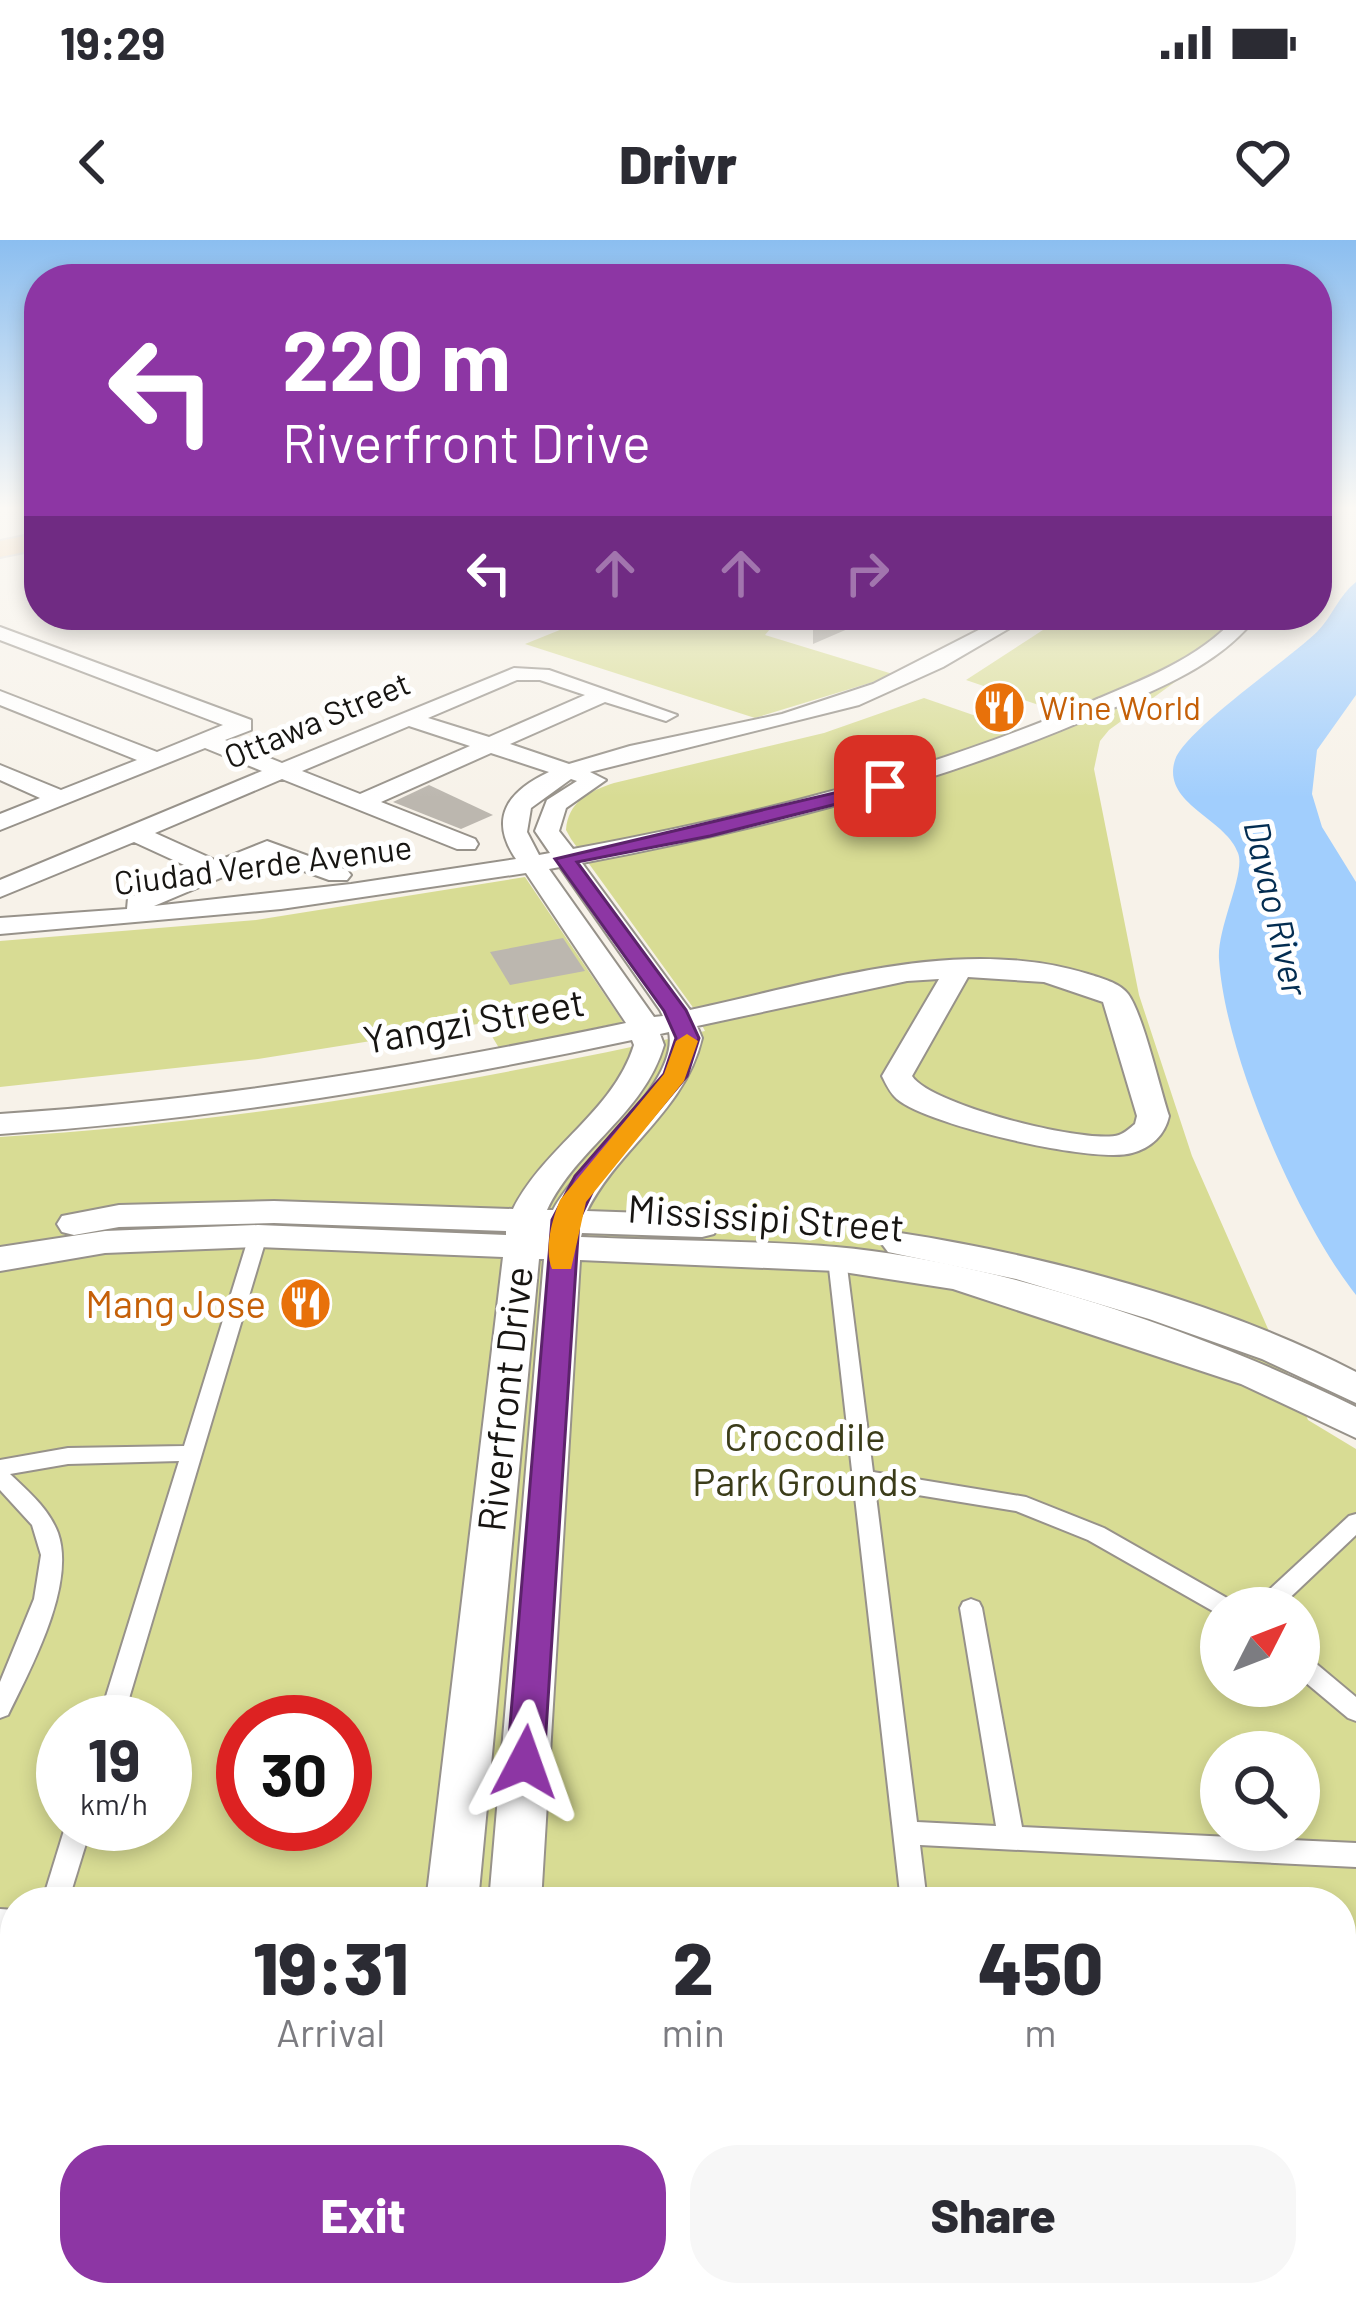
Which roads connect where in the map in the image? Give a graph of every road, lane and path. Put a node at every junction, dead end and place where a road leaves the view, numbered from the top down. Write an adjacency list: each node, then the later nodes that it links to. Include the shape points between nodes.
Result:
1 (1018, 630): 15 (street, via 967,669 869,710 727,750)
2 (1235, 630): 21 (street, Ciudad Verde Avenue, via 1162,676 1016,742 826,802)
3 (0, 633): 4 (street)
4 (38, 648): 5 (street); 10 (street, via 243,724)
5 (0, 657)
6 (604, 694): 8 (street, Ottawa Street); 9 (street, Ottawa Street, via 520,673); 11 (street)
7 (0, 698): 12 (street)
8 (666, 715)
9 (408, 718): 11 (street); 13 (street, Ottawa Street)
10 (209, 742): 12 (street); 13 (street)
11 (494, 749): 15 (street); 17 (street)
12 (160, 760): 16 (street)
13 (282, 771): 17 (street); 19 (street, Ottawa Street)
14 (0, 772): 16 (street)
15 (574, 779): 21 (street, via 549,815)
16 (62, 799): 18 (street)
17 (361, 802): 20 (street)
18 (0, 823)
19 (134, 833): 22 (street); 24 (street, Ottawa Street)
20 (466, 844)
21 (549, 862): 26 (street, Ciudad Verde Avenue, via 243,906); 28 (street); 29 (street)
22 (213, 869): 23 (street, via 267,849); 25 (street)
23 (338, 875)
24 (0, 889)
25 (136, 904)
26 (0, 926)
27 (958, 968): 27 (street, Yangzi Street, via 1041,975 1117,997 1153,1116 1150,1129 1125,1145 1103,1145 951,1115 908,1095 896,1076); 28 (street, Yangzi Street)
28 (683, 1023): 29 (street, Yangzi Street); 32 (street, Riverfront Drive, via 686,1050 675,1076 584,1182)
29 (646, 1031): 30 (street, Yangzi Street, via 312,1093); 31 (street, Riverfront Drive, via 642,1071 546,1176)
30 (0, 1124)
31 (523, 1233): 32 (street, Mississipi Street); 33 (street, Mississipi Street); 34 (street, Mississipi Street, via 203,1212 118,1216); 55 (street, Riverfront Drive)
32 (564, 1234): 35 (street, Mississipi Street); 37 (street, Mississipi Street, via 819,1234 967,1253 1197,1321); 56 (street, Riverfront Drive)
33 (258, 1236): 36 (street, Mississipi Street, via 105,1242); 39 (lane)
34 (0, 1238)
35 (837, 1258): 38 (street, Mississipi Street, via 1033,1299 1255,1374); 41 (lane)
36 (0, 1259)
37 (1356, 1389)
38 (1356, 1424)
39 (191, 1453): 40 (lane, via 68,1456); 47 (lane)
40 (0, 1472): 48 (lane, via 50,1538 52,1567)
41 (863, 1478): 44 (lane, via 1019,1503 1096,1534); 50 (lane)
42 (1356, 1522): 43 (lane)
43 (1286, 1587)
44 (1200, 1593)
45 (971, 1608): 51 (lane)
46 (1320, 1681): 49 (lane)
47 (118, 1695)
48 (0, 1708)
49 (1356, 1711)
50 (906, 1833): 51 (lane); 57 (lane)
51 (1011, 1838): 53 (lane)
52 (71, 1851): 54 (lane)
53 (1356, 1855)
54 (60, 1887)
55 (454, 1887)
56 (516, 1887)
57 (912, 1887)

